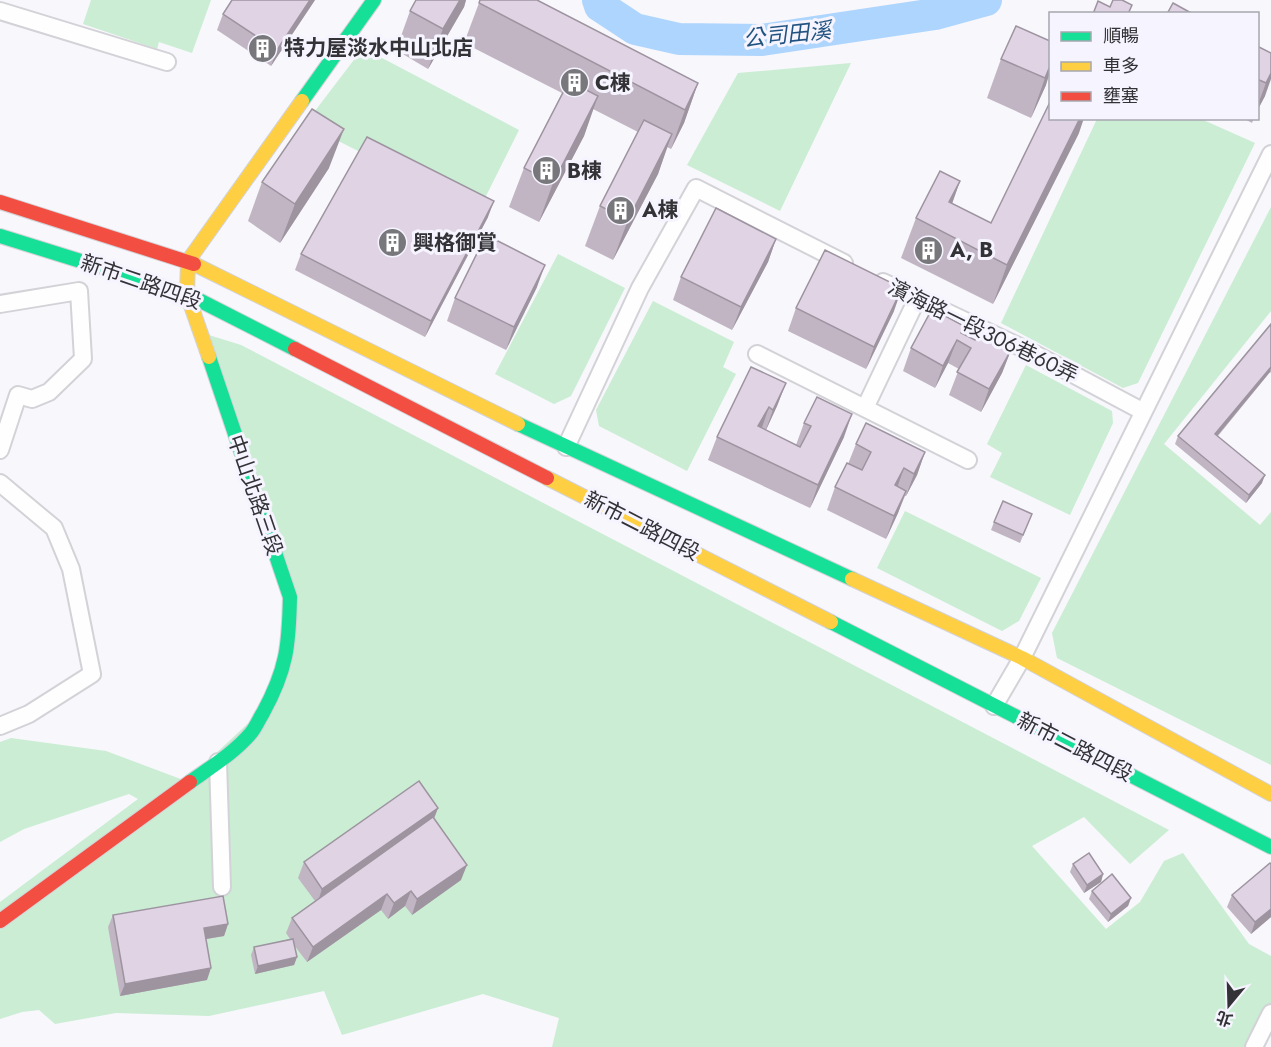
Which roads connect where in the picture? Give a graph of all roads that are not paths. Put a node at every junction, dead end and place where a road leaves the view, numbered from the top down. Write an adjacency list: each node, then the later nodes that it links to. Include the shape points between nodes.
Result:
1 (374, 0): 7 (street)
2 (0, 11): 3 (street)
3 (167, 62)
4 (1270, 160): 15 (street)
5 (0, 202): 7 (street, 新市二路四段)
6 (0, 236): 8 (street, 新市二路四段)
7 (188, 261): 10 (street, 中山北路三段); 16 (street, 新市二路四段)
8 (85, 262): 9 (street); 10 (street, 新市二路四段)
9 (79, 291): 12 (street); 17 (street, via 83,359 49,392 32,399 18,395)
10 (187, 294): 21 (street, 新市二路四段); 23 (street, 中山北路三段, via 290,597 285,664 272,698 252,732)
11 (917, 299): 14 (street); 15 (street, 濱海路一段306巷60弄, via 1035,354); 16 (street, 濱海路一段306巷60弄, via 696,188 640,288)
12 (0, 304)
13 (758, 354): 14 (street)
14 (865, 408): 18 (street)
15 (1142, 411): 20 (street)
16 (566, 447): 20 (street, 新市二路四段)
17 (0, 450)
18 (968, 460)
19 (0, 483): 22 (street, via 54,528 71,569 92,674 29,714)
20 (1022, 658): 21 (street); 24 (street, 新市二路四段)
21 (994, 705): 25 (street, 新市二路四段)
22 (0, 726)
23 (218, 762): 26 (street); 27 (street, 中山北路三段)
24 (1271, 794)
25 (1271, 847)
26 (222, 888)
27 (0, 921)
28 (1271, 1013): 29 (street)
29 (1254, 1047)

